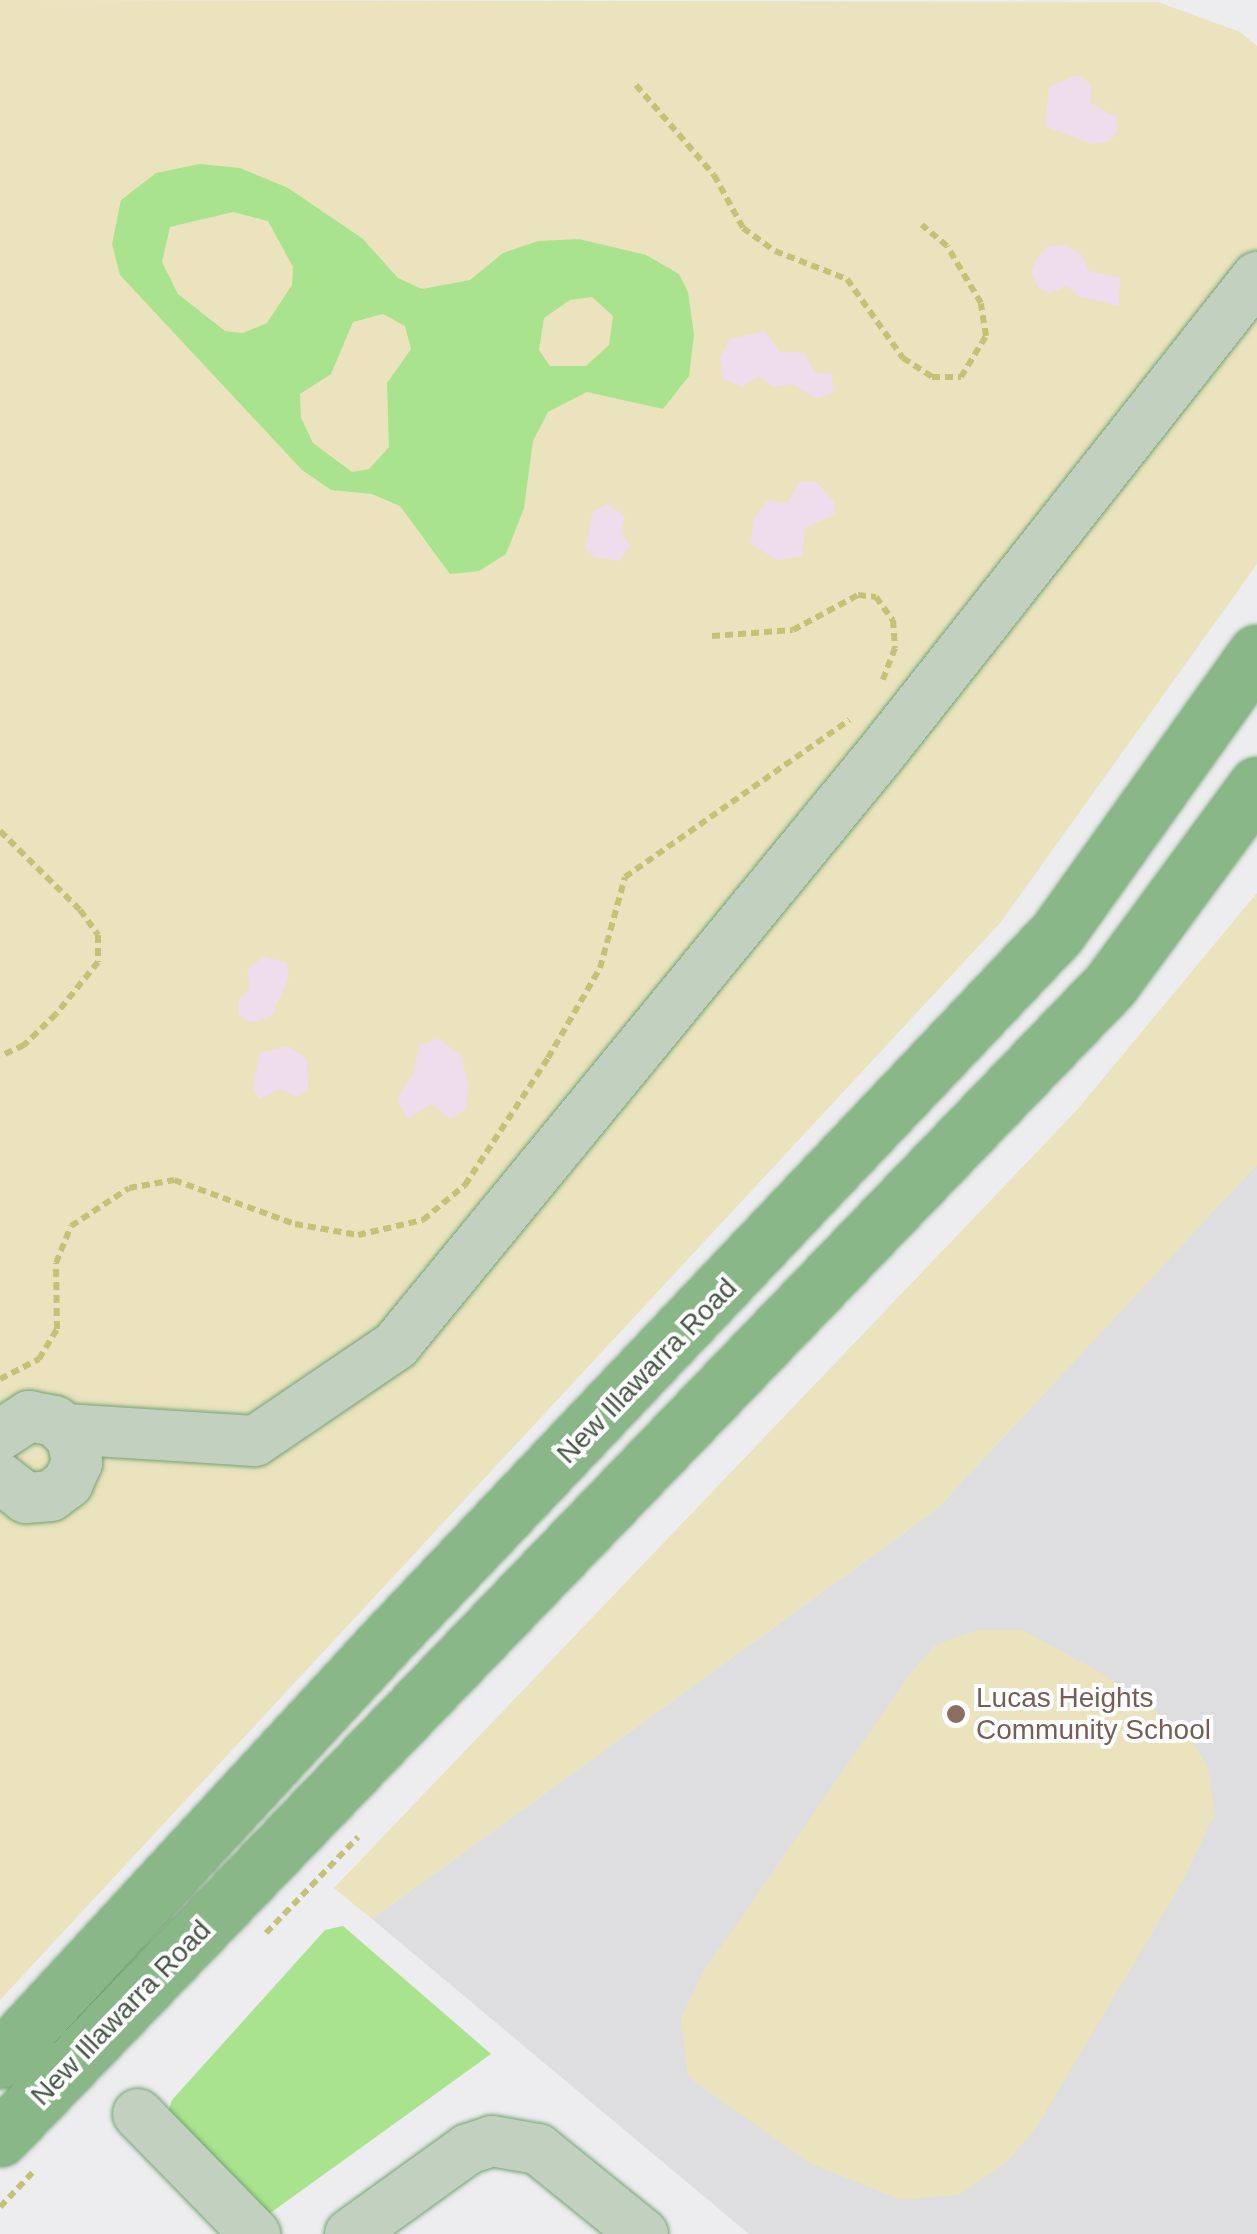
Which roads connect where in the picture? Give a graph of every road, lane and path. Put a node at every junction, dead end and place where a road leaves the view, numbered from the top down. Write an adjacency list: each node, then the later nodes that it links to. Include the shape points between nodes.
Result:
1 (636, 85): 2 (path, via 714,175 744,228 775,251 847,279 903,358 932,377 960,377 986,336 981,302 947,246)
2 (922, 225)
3 (1257, 277): 12 (street, via 883,751 396,1345 255,1441)
4 (712, 636): 6 (path, via 793,630 858,595 876,597 893,620 895,648)
5 (1257, 653): 15 (highway, New Illawarra Road, via 1058,933 387,1640)
6 (880, 686)
7 (854, 716): 11 (path, via 625,877 600,968 548,1058 465,1185 423,1220 358,1235 295,1224 174,1180 128,1188 71,1226 56,1263 57,1329 39,1359)
8 (1257, 785): 17 (highway, New Illawarra Road, via 1110,985)
9 (0, 831): 10 (path, via 80,910 98,935 98,962 24,1045)
10 (0, 1056)
11 (0, 1379)
12 (65, 1428): 13 (street, via 29,1416); 14 (street, via 76,1450 68,1483 51,1496)
13 (0, 1436)
14 (5, 1495)
15 (0, 2060)
16 (138, 2114): 18 (street)
17 (0, 2138)
18 (254, 2234)
19 (350, 2234): 20 (street, via 468,2149 516,2141 556,2160)
20 (643, 2234)

